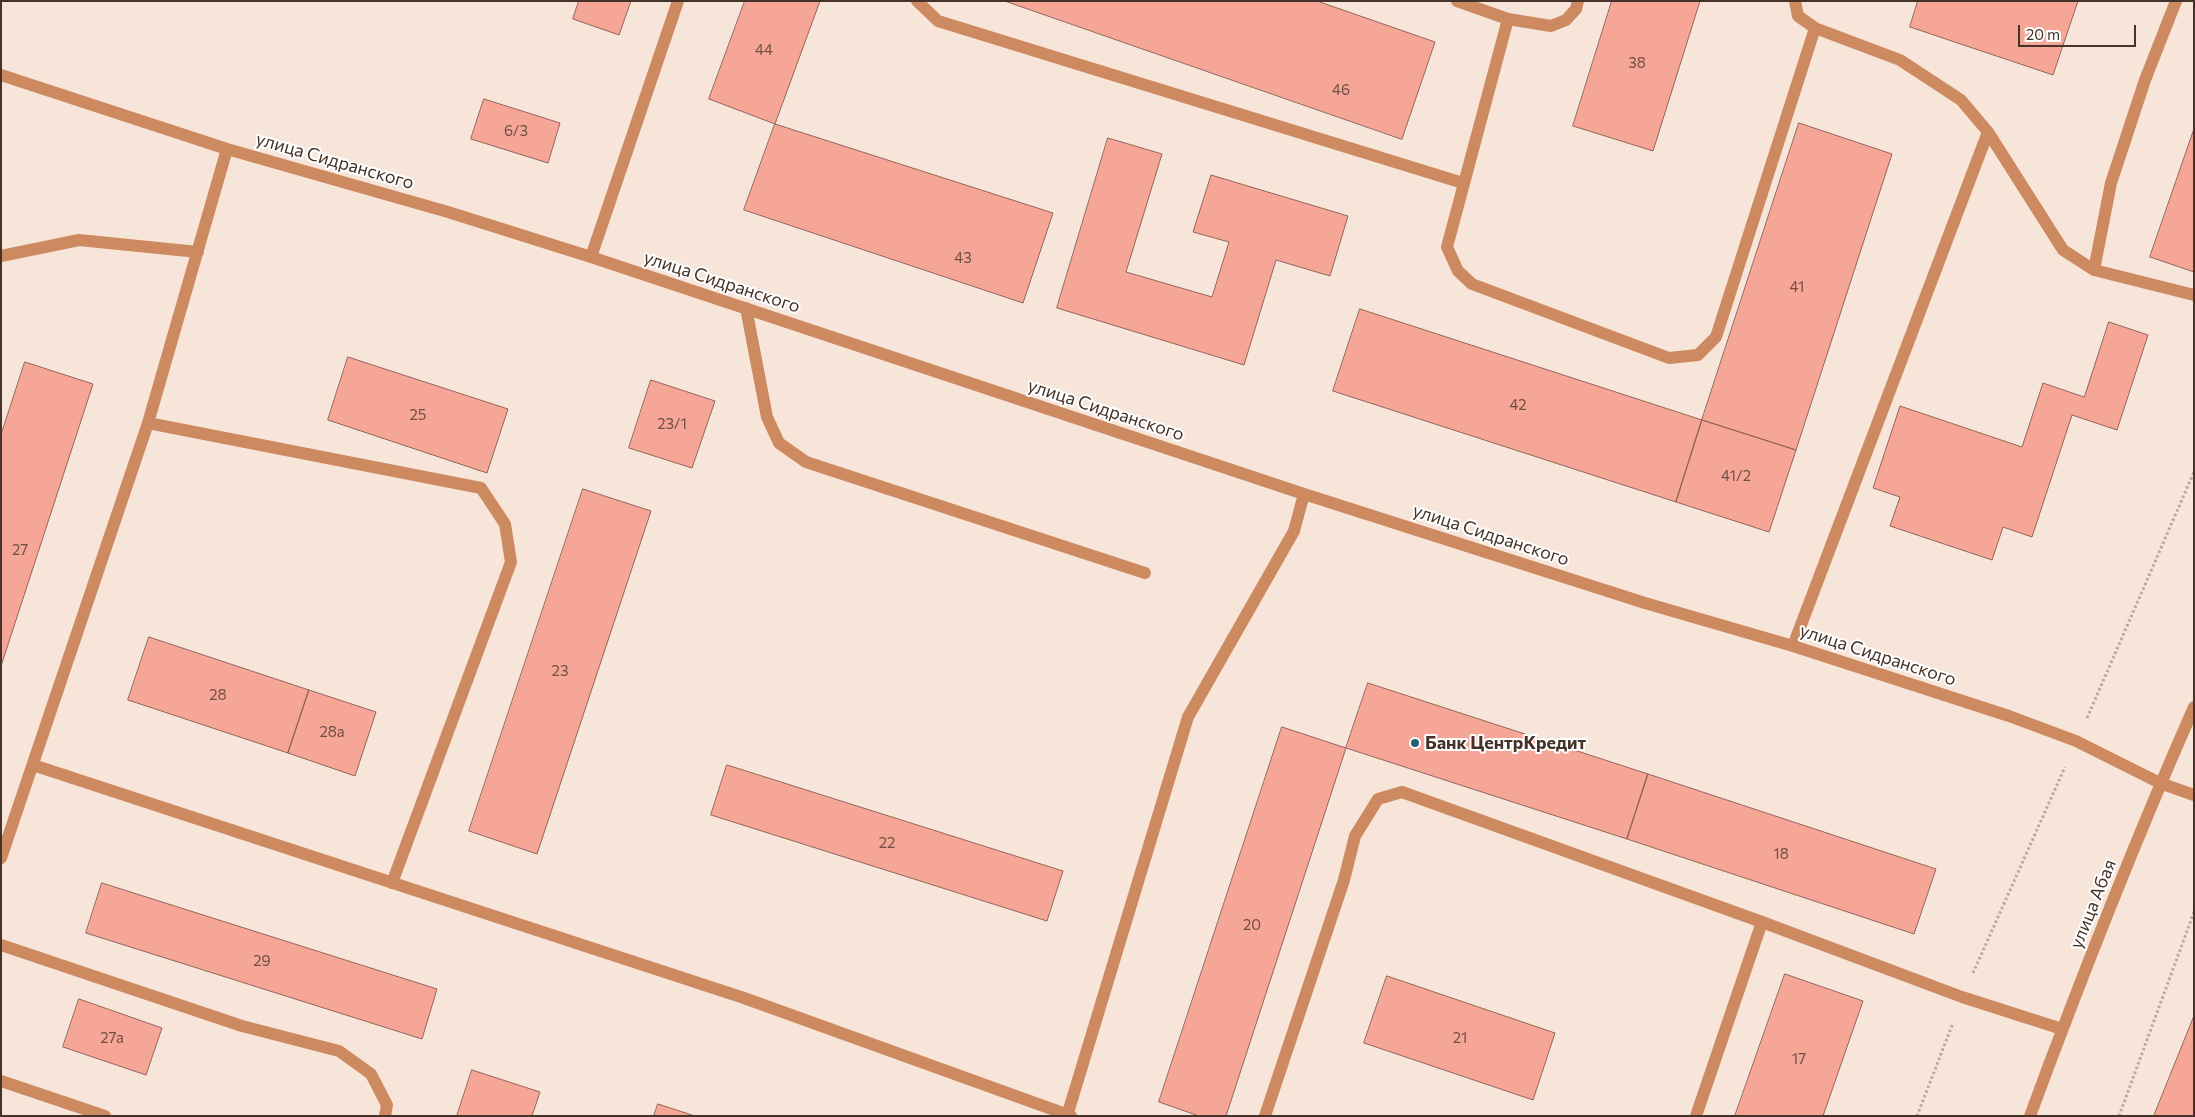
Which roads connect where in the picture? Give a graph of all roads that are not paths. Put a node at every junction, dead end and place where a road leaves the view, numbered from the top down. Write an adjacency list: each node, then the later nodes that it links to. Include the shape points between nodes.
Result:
1 (678, 1): 15 (street)
2 (917, 1): 12 (street, via 938,21)
3 (1457, 1): 7 (street)
4 (1578, 1): 7 (street, via 1576,9 1566,20 1550,26)
5 (1795, 1): 8 (street, via 1798,16)
6 (2176, 1): 16 (street, via 2145,80 2111,183)
7 (1508, 19): 12 (street)
8 (1815, 28): 10 (street, via 1900,60 1961,100); 12 (street, via 1716,337 1698,355 1669,358 1472,284 1458,271 1447,247)
9 (1, 75): 11 (street, улица Сидранского)
10 (1988, 132): 16 (street, via 2063,250); 22 (street)
11 (227, 149): 13 (street); 15 (street, улица Сидранского)
12 (1463, 182)
13 (198, 252): 14 (street, via 80,240); 19 (street)
14 (1, 256)
15 (591, 257): 18 (street, улица Сидранского)
16 (2094, 270): 17 (street)
17 (2194, 296)
18 (746, 308): 20 (street, улица Сидранского); 21 (street, via 767,417 779,443 806,462)
19 (148, 423): 24 (street); 28 (street, via 481,488 505,524 511,562)
20 (1304, 494): 22 (street, улица Сидранского, via 1644,603); 33 (street, via 1294,531 1188,717)
21 (1145, 573)
22 (1793, 646): 25 (street, улица Сидранского, via 2009,716 2076,742)
23 (2194, 706): 25 (street, улица Абая)
24 (33, 764): 27 (street); 28 (street)
25 (2160, 782): 26 (street, улица Сидранского); 31 (street, улица Абая)
26 (2194, 795)
27 (1, 858)
28 (392, 883): 33 (street, via 744,998)
29 (1762, 922): 31 (street, via 1962,997); 36 (street, via 1402,792 1378,799 1355,836 1344,880); 37 (street)
30 (1, 945): 35 (street, via 242,1026 339,1051 371,1074 387,1105)
31 (2062, 1029): 38 (street, улица Абая)
32 (1, 1081): 34 (street)
33 (1068, 1115)
34 (105, 1116)
35 (385, 1116)
36 (1265, 1116)
37 (1696, 1116)
38 (2030, 1116)

